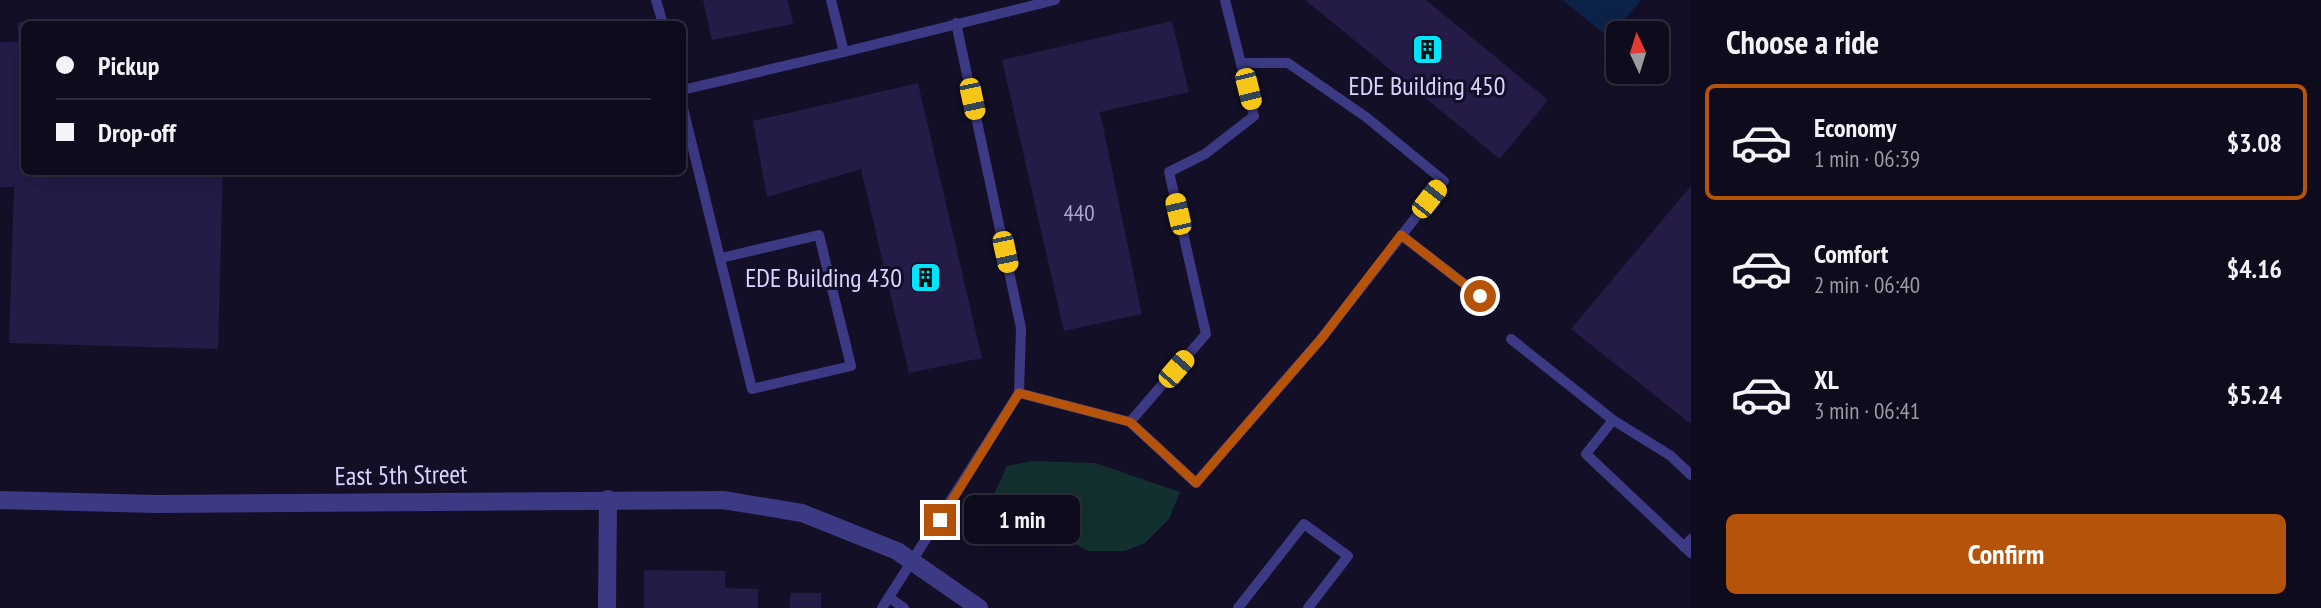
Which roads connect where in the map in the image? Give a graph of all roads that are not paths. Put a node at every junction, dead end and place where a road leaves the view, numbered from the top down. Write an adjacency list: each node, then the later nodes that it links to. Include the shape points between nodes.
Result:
1 (656, 0): 5 (lane)
2 (831, 0): 7 (lane)
3 (1055, 0): 6 (lane)
4 (1225, 0): 8 (lane)
5 (662, 21)
6 (956, 23): 7 (lane); 15 (lane, via 1021,328)
7 (844, 51): 9 (lane)
8 (1241, 62): 11 (lane, via 1288,63 1366,117 1444,181); 17 (lane, via 1254,116 1205,154 1169,172 1206,334)
9 (686, 89)
10 (686, 120): 12 (lane)
11 (1401, 235): 13 (lane); 17 (lane, via 1321,339 1196,483)
12 (721, 258): 12 (lane, via 752,389 851,366 819,235)
13 (1480, 296)
14 (1511, 339): 16 (lane)
15 (1019, 393): 17 (lane); 22 (lane)
16 (1613, 420): 18 (lane, via 1671,456); 21 (lane, via 1586,454)
17 (1130, 422)
18 (1691, 475)
19 (608, 499): 20 (street, East 5th Street, via 156,504); 22 (street, East 5th Street, via 723,500 802,513 897,551); 24 (street)
20 (0, 500)
21 (1689, 546)
22 (913, 562): 23 (lane); 27 (street, East 5th Street)
23 (890, 598): 25 (lane); 26 (lane)
24 (607, 608)
25 (882, 608)
26 (904, 608)
27 (979, 608)
28 (1238, 608): 29 (lane, via 1304,524 1349,556)
29 (1308, 608)

